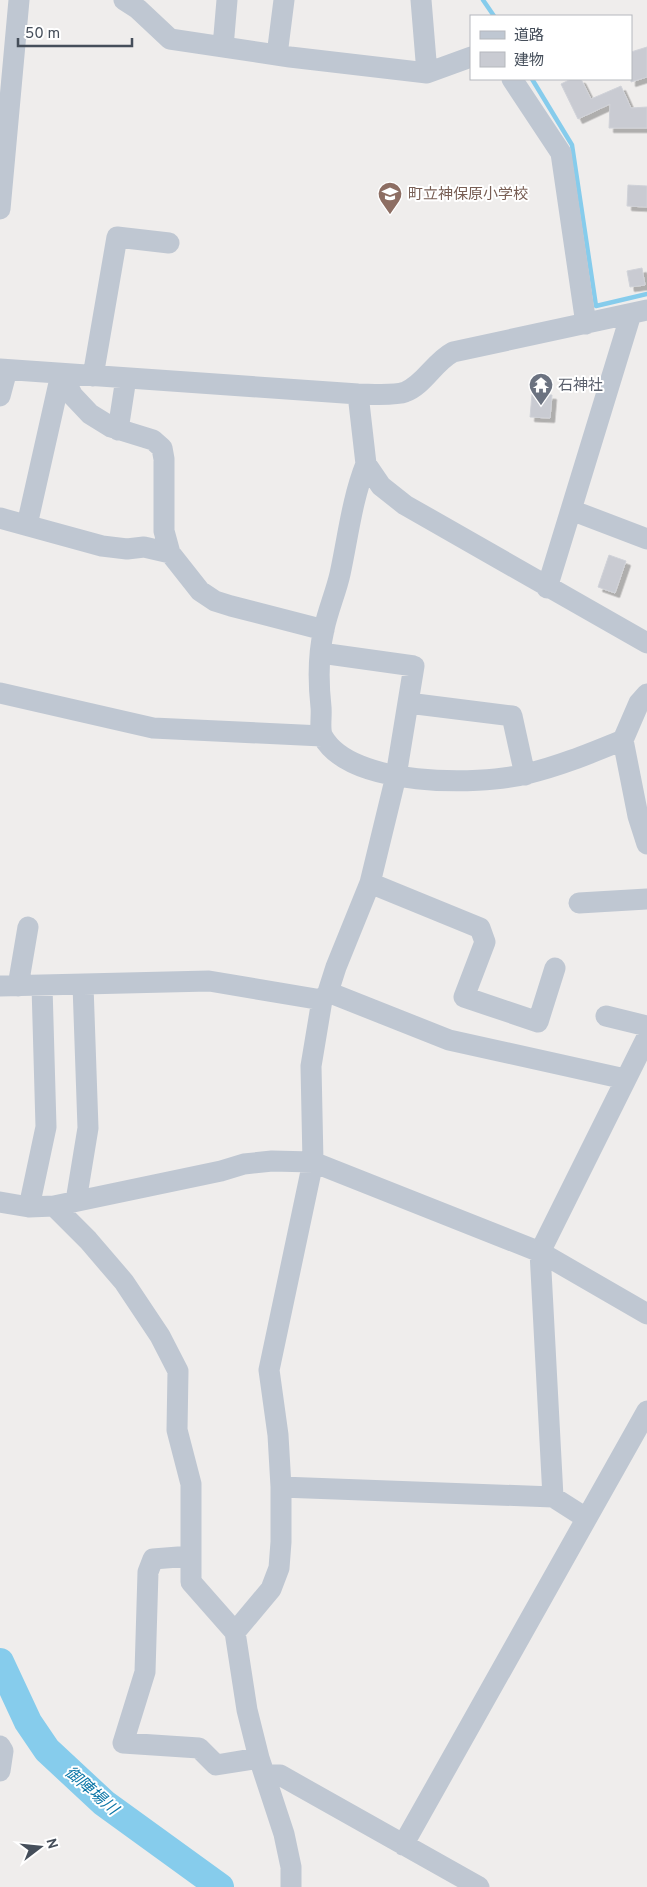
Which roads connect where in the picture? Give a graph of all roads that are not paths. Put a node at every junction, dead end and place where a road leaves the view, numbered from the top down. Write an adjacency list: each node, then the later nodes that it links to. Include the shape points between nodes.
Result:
1 (19, 0): 11 (street)
2 (124, 0): 6 (street, via 170,39)
3 (227, 0): 6 (street)
4 (284, 0): 7 (street)
5 (421, 0): 9 (street)
6 (223, 47): 7 (street)
7 (277, 55): 9 (street)
8 (470, 57): 9 (street)
9 (427, 73)
10 (513, 80): 14 (street, via 561,153)
11 (0, 209)
12 (169, 243): 17 (street, via 117,237)
13 (639, 312): 14 (street); 23 (street)
14 (586, 324): 19 (street, via 453,352 440,359 423,380 405,392)
15 (3, 370): 16 (street); 20 (street)
16 (61, 374): 17 (street); 21 (street, via 73,396 90,414); 25 (street)
17 (93, 376): 18 (street)
18 (126, 378): 19 (street); 21 (street)
19 (358, 394): 22 (street)
20 (0, 396)
21 (118, 430): 27 (street, via 154,440 162,448 164,531)
22 (366, 464): 28 (street, via 381,486 406,505); 29 (street, via 359,481 340,575)
23 (571, 510): 26 (street); 28 (street)
24 (0, 518): 25 (street)
25 (27, 525): 27 (street, via 102,546 144,547)
26 (647, 539)
27 (170, 553): 29 (street, via 200,591 215,601)
28 (547, 588): 30 (street)
29 (324, 630): 31 (street)
30 (647, 644)
31 (321, 653): 34 (street, via 414,666); 35 (street, via 317,684)
32 (0, 693): 35 (street, via 152,728)
33 (647, 694): 36 (street)
34 (408, 703): 37 (street, via 512,716); 38 (street)
35 (322, 736): 38 (street, via 336,752 365,768)
36 (623, 740): 37 (street); 39 (street)
37 (524, 775): 38 (street, via 444,782)
38 (396, 776): 41 (street)
39 (641, 796): 40 (street)
40 (647, 844)
41 (370, 883): 45 (street, via 480,928 485,942 464,997 538,1022); 49 (street)
42 (647, 899): 43 (street)
43 (579, 903)
44 (28, 927): 47 (street)
45 (555, 968)
46 (83, 985): 48 (street); 49 (street, via 209,981); 55 (street, via 88,1128)
47 (9, 986): 48 (street)
48 (42, 986): 58 (street, via 46,1127)
49 (325, 996): 53 (street, via 449,1040); 54 (street, via 311,1066)
50 (606, 1016): 51 (street)
51 (647, 1026)
52 (647, 1037): 53 (street)
53 (625, 1079): 59 (street)
54 (313, 1162): 55 (street, via 244,1164); 59 (street); 62 (street, via 269,1370)
55 (76, 1201): 57 (street)
56 (0, 1202): 58 (street)
57 (54, 1206): 58 (street); 65 (street, via 124,1282 160,1336 178,1371 177,1430 191,1484)
58 (29, 1207)
59 (540, 1252): 60 (street); 63 (street)
60 (647, 1314)
61 (647, 1411): 64 (street)
62 (281, 1487): 63 (street); 66 (street, via 279,1568 270,1589)
63 (554, 1497): 64 (street)
64 (586, 1518): 70 (street)
65 (191, 1556): 66 (street, via 191,1582); 68 (street, via 153,1559 148,1572 145,1672 123,1744 199,1748 216,1765)
66 (235, 1632): 68 (street, via 247,1710)
67 (0, 1746): 69 (street, via 3,1752)
68 (262, 1767): 70 (street); 71 (street, via 288,1852)
69 (0, 1771)
70 (403, 1845): 72 (street)
71 (291, 1887)
72 (479, 1887)

